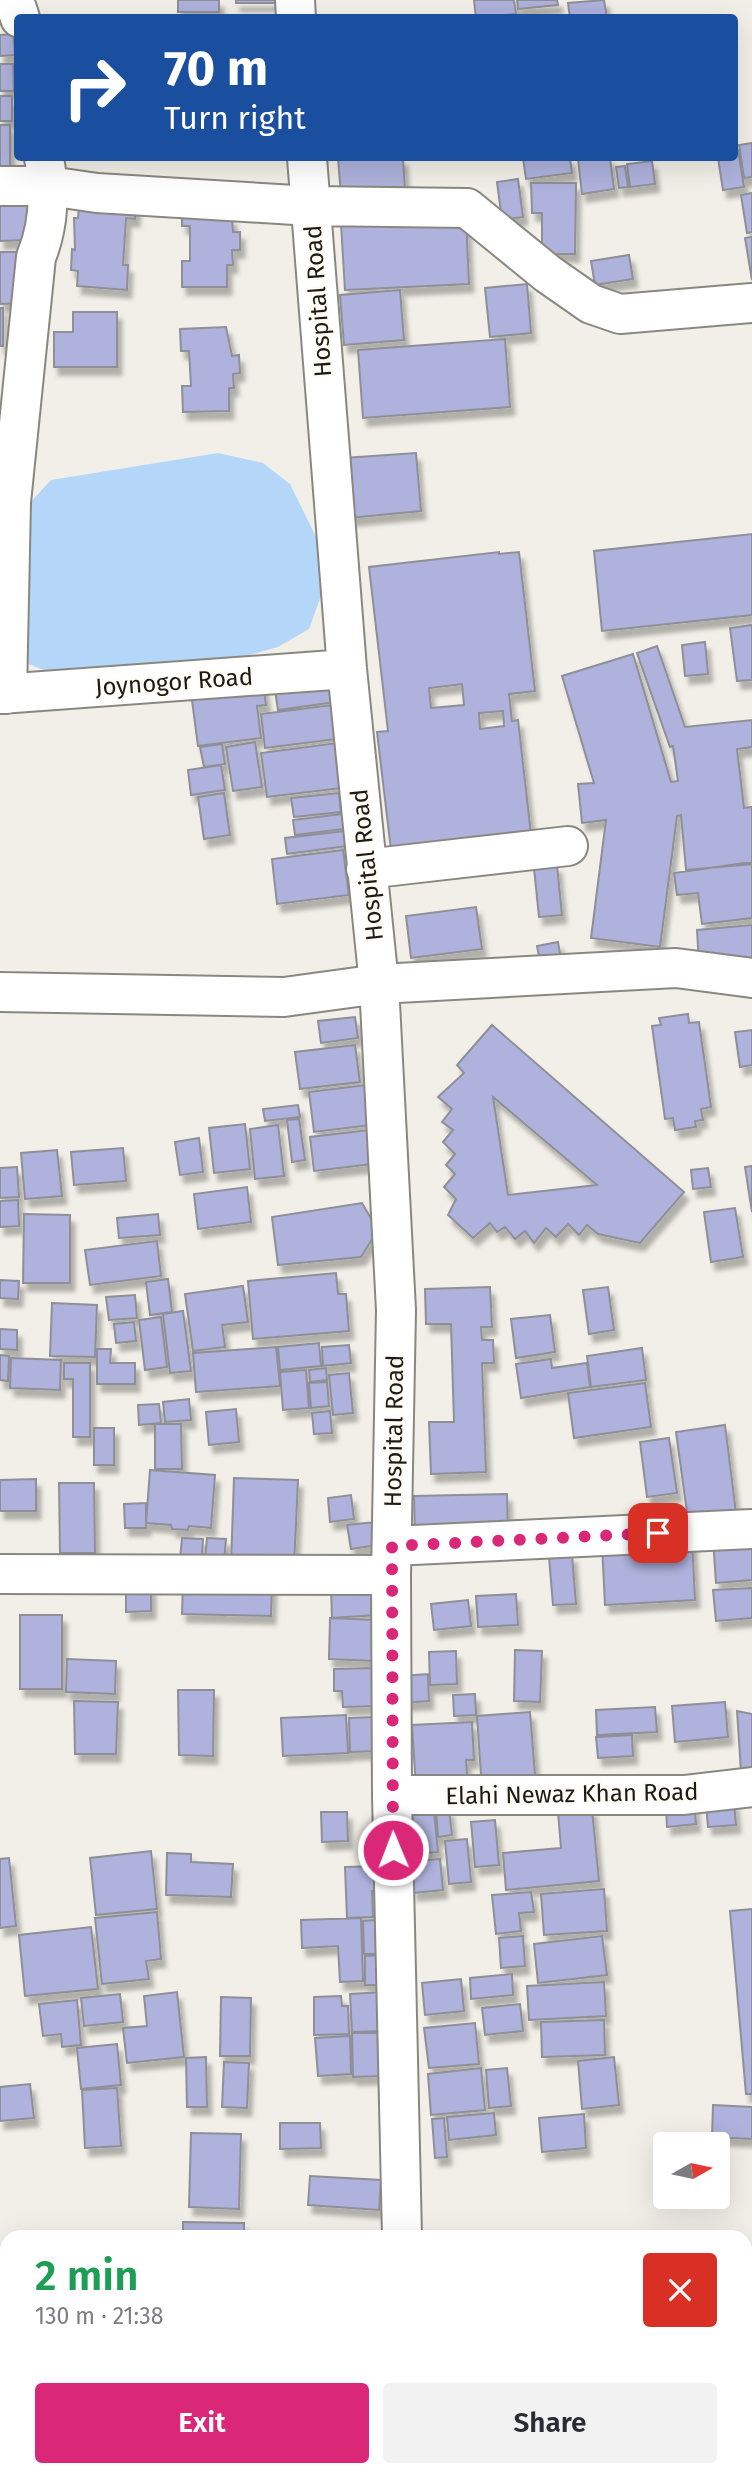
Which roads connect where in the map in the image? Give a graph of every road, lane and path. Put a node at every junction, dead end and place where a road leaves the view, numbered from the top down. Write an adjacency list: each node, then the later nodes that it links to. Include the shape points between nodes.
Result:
1 (307, 161): 4 (street, Hospital Road)
2 (46, 172): 3 (street); 4 (street, via 97,193); 7 (street, via 11,502)
3 (0, 187)
4 (311, 206): 5 (street, via 467,208 591,304 620,314); 6 (street, Hospital Road)
5 (752, 303)
6 (347, 669): 7 (street, Joynogor Road); 9 (street, Hospital Road)
7 (3, 694)
8 (568, 846): 9 (street)
9 (366, 869): 11 (street, Hospital Road)
10 (752, 978): 11 (street, via 676,968)
11 (379, 984): 12 (street, via 284,997); 14 (street, Hospital Road, via 396,1310)
12 (0, 992)
13 (752, 1529): 14 (street)
14 (391, 1560): 15 (street); 17 (street, Hospital Road)
15 (0, 1574)
16 (752, 1787): 17 (street, Elahi Newaz Khan Road, via 684,1796)
17 (392, 1795): 18 (street, Hospital Road)
18 (401, 2230)

